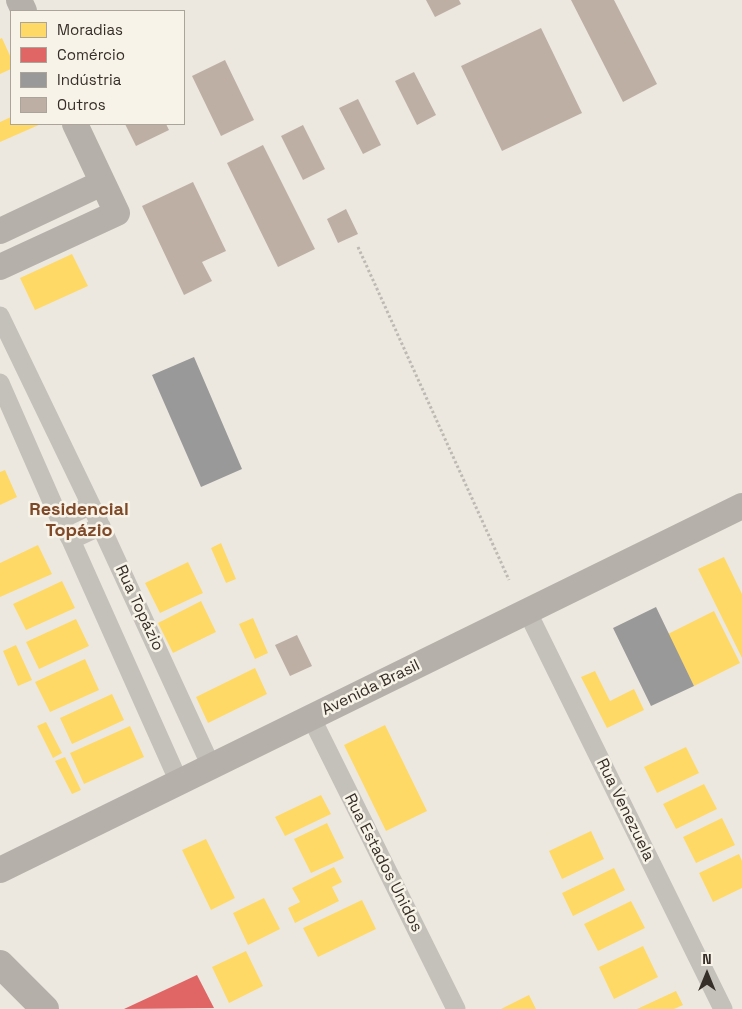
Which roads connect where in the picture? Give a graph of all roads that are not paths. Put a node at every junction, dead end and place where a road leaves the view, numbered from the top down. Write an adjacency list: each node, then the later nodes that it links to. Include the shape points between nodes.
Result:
1 (75, 125): 2 (street)
2 (102, 183): 3 (street); 4 (street, via 117,213)
3 (0, 230)
4 (0, 267)
5 (0, 316): 7 (street, Rua Topázio)
6 (0, 383): 9 (street, Rua Topázio)
7 (91, 505): 9 (street); 10 (street, Rua Topázio)
8 (742, 506): 12 (street, Avenida Brasil)
9 (60, 520): 11 (street, Rua Topázio)
10 (101, 526): 11 (street); 14 (street, Rua Topázio)
11 (71, 540): 15 (street, Rua Topázio)
12 (527, 612): 13 (street, Avenida Brasil); 20 (street, Rua Venezuela)
13 (310, 718): 14 (street, Avenida Brasil); 19 (street, Rua Estados Unidos)
14 (211, 766): 15 (street, Avenida Brasil)
15 (179, 782): 16 (street, Avenida Brasil)
16 (0, 870)
17 (0, 964): 18 (main road)
18 (45, 1009)
19 (456, 1009)
20 (723, 1009)

